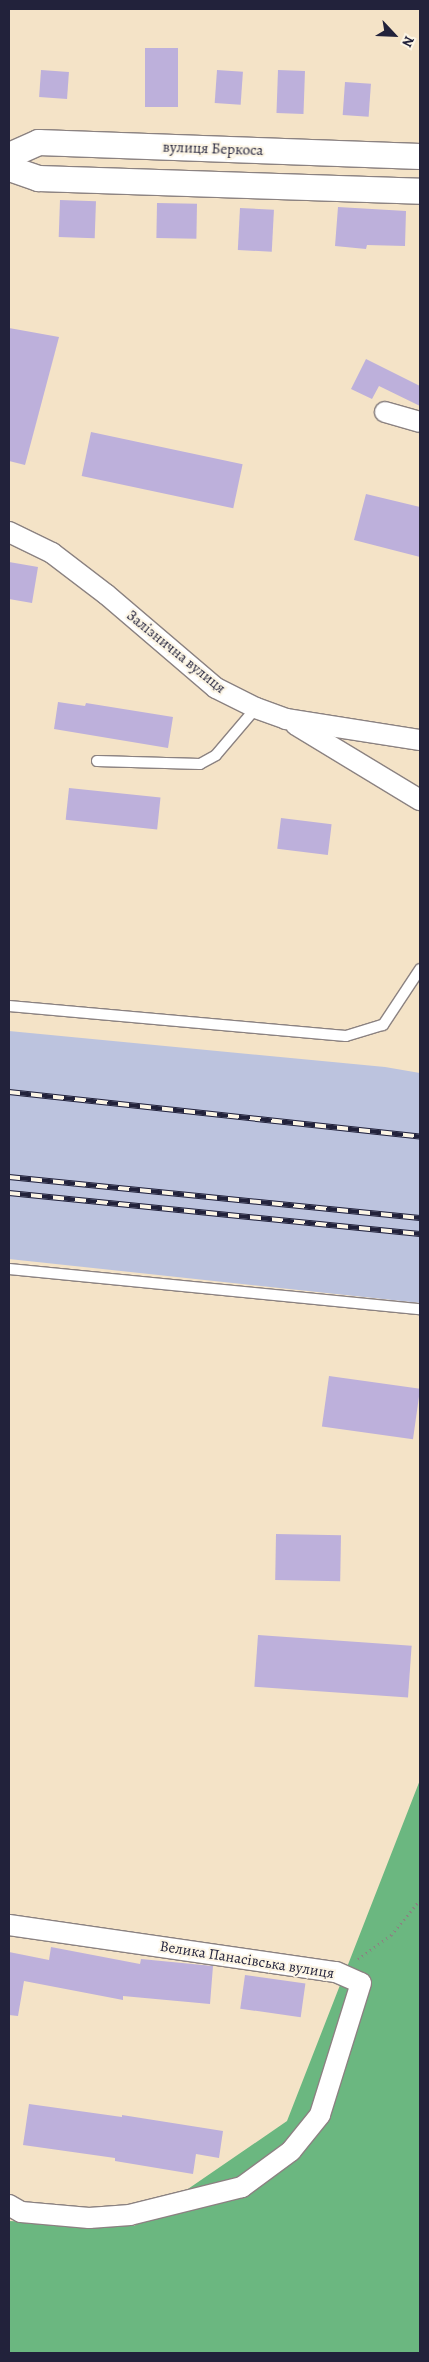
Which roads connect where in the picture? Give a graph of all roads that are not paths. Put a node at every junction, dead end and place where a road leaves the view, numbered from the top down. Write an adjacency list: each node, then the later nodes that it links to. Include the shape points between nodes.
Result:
1 (9, 155): 2 (street, вулиця Беркоса, via 38,142)
2 (420, 156)
3 (9, 168): 4 (street, via 38,178)
4 (420, 191)
5 (385, 412): 6 (street)
6 (420, 422)
7 (9, 532): 8 (street, Залізнична вулиця, via 52,553 107,595 216,688)
8 (256, 708): 9 (street, Залізнична вулиця); 11 (lane, via 216,755 200,764)
9 (286, 719): 10 (street, Залізнична вулиця); 12 (street)
10 (420, 740)
11 (97, 761)
12 (420, 800)
13 (420, 969): 14 (lane, via 383,1025 346,1036)
14 (9, 1006)
15 (9, 1269): 16 (lane)
16 (420, 1309)
17 (9, 1926): 18 (street, Велика Панасівська вулиця, via 336,1972 361,1983 320,2115 291,2151 242,2187 122,2216 89,2218 21,2212)
18 (9, 2205)

